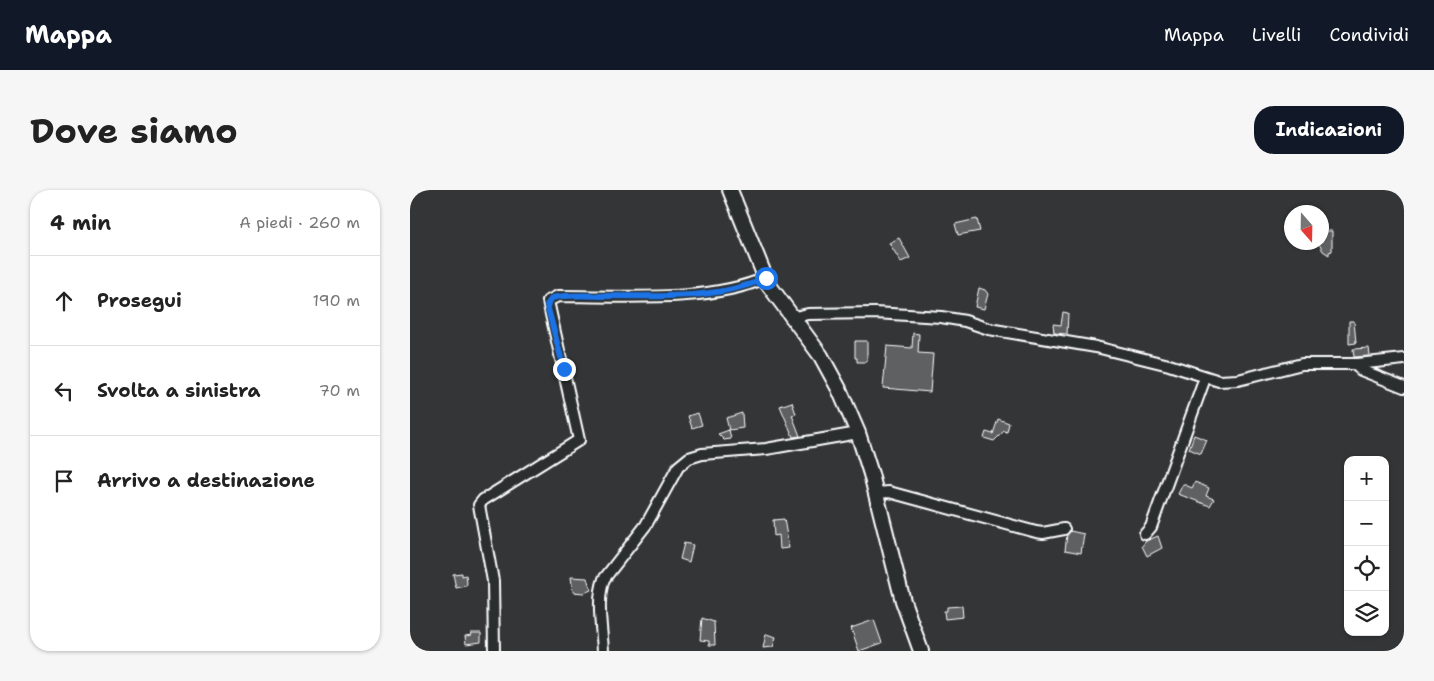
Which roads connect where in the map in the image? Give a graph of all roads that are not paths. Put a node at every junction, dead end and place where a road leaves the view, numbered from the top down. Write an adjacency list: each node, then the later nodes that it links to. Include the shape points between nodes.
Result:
1 (730, 190): 2 (main road)
2 (766, 278): 3 (main road); 12 (street, via 727,290 657,296 558,296 548,302 579,440 479,505 493,580)
3 (795, 317): 6 (street, via 875,313 941,317 989,329 1096,347 1169,365); 8 (main road, via 835,380)
4 (1404, 359): 5 (street)
5 (1354, 364): 6 (street, via 1302,364 1238,380); 7 (street)
6 (1205, 378): 11 (street, via 1151,527)
7 (1404, 387)
8 (858, 433): 9 (main road); 13 (street, via 766,449 714,452 684,461 646,526 604,579 601,600)
9 (876, 493): 10 (street, via 889,492 1036,532); 14 (main road, via 903,601)
10 (1064, 529)
11 (1144, 534)
12 (494, 651)
13 (603, 651)
14 (921, 651)

